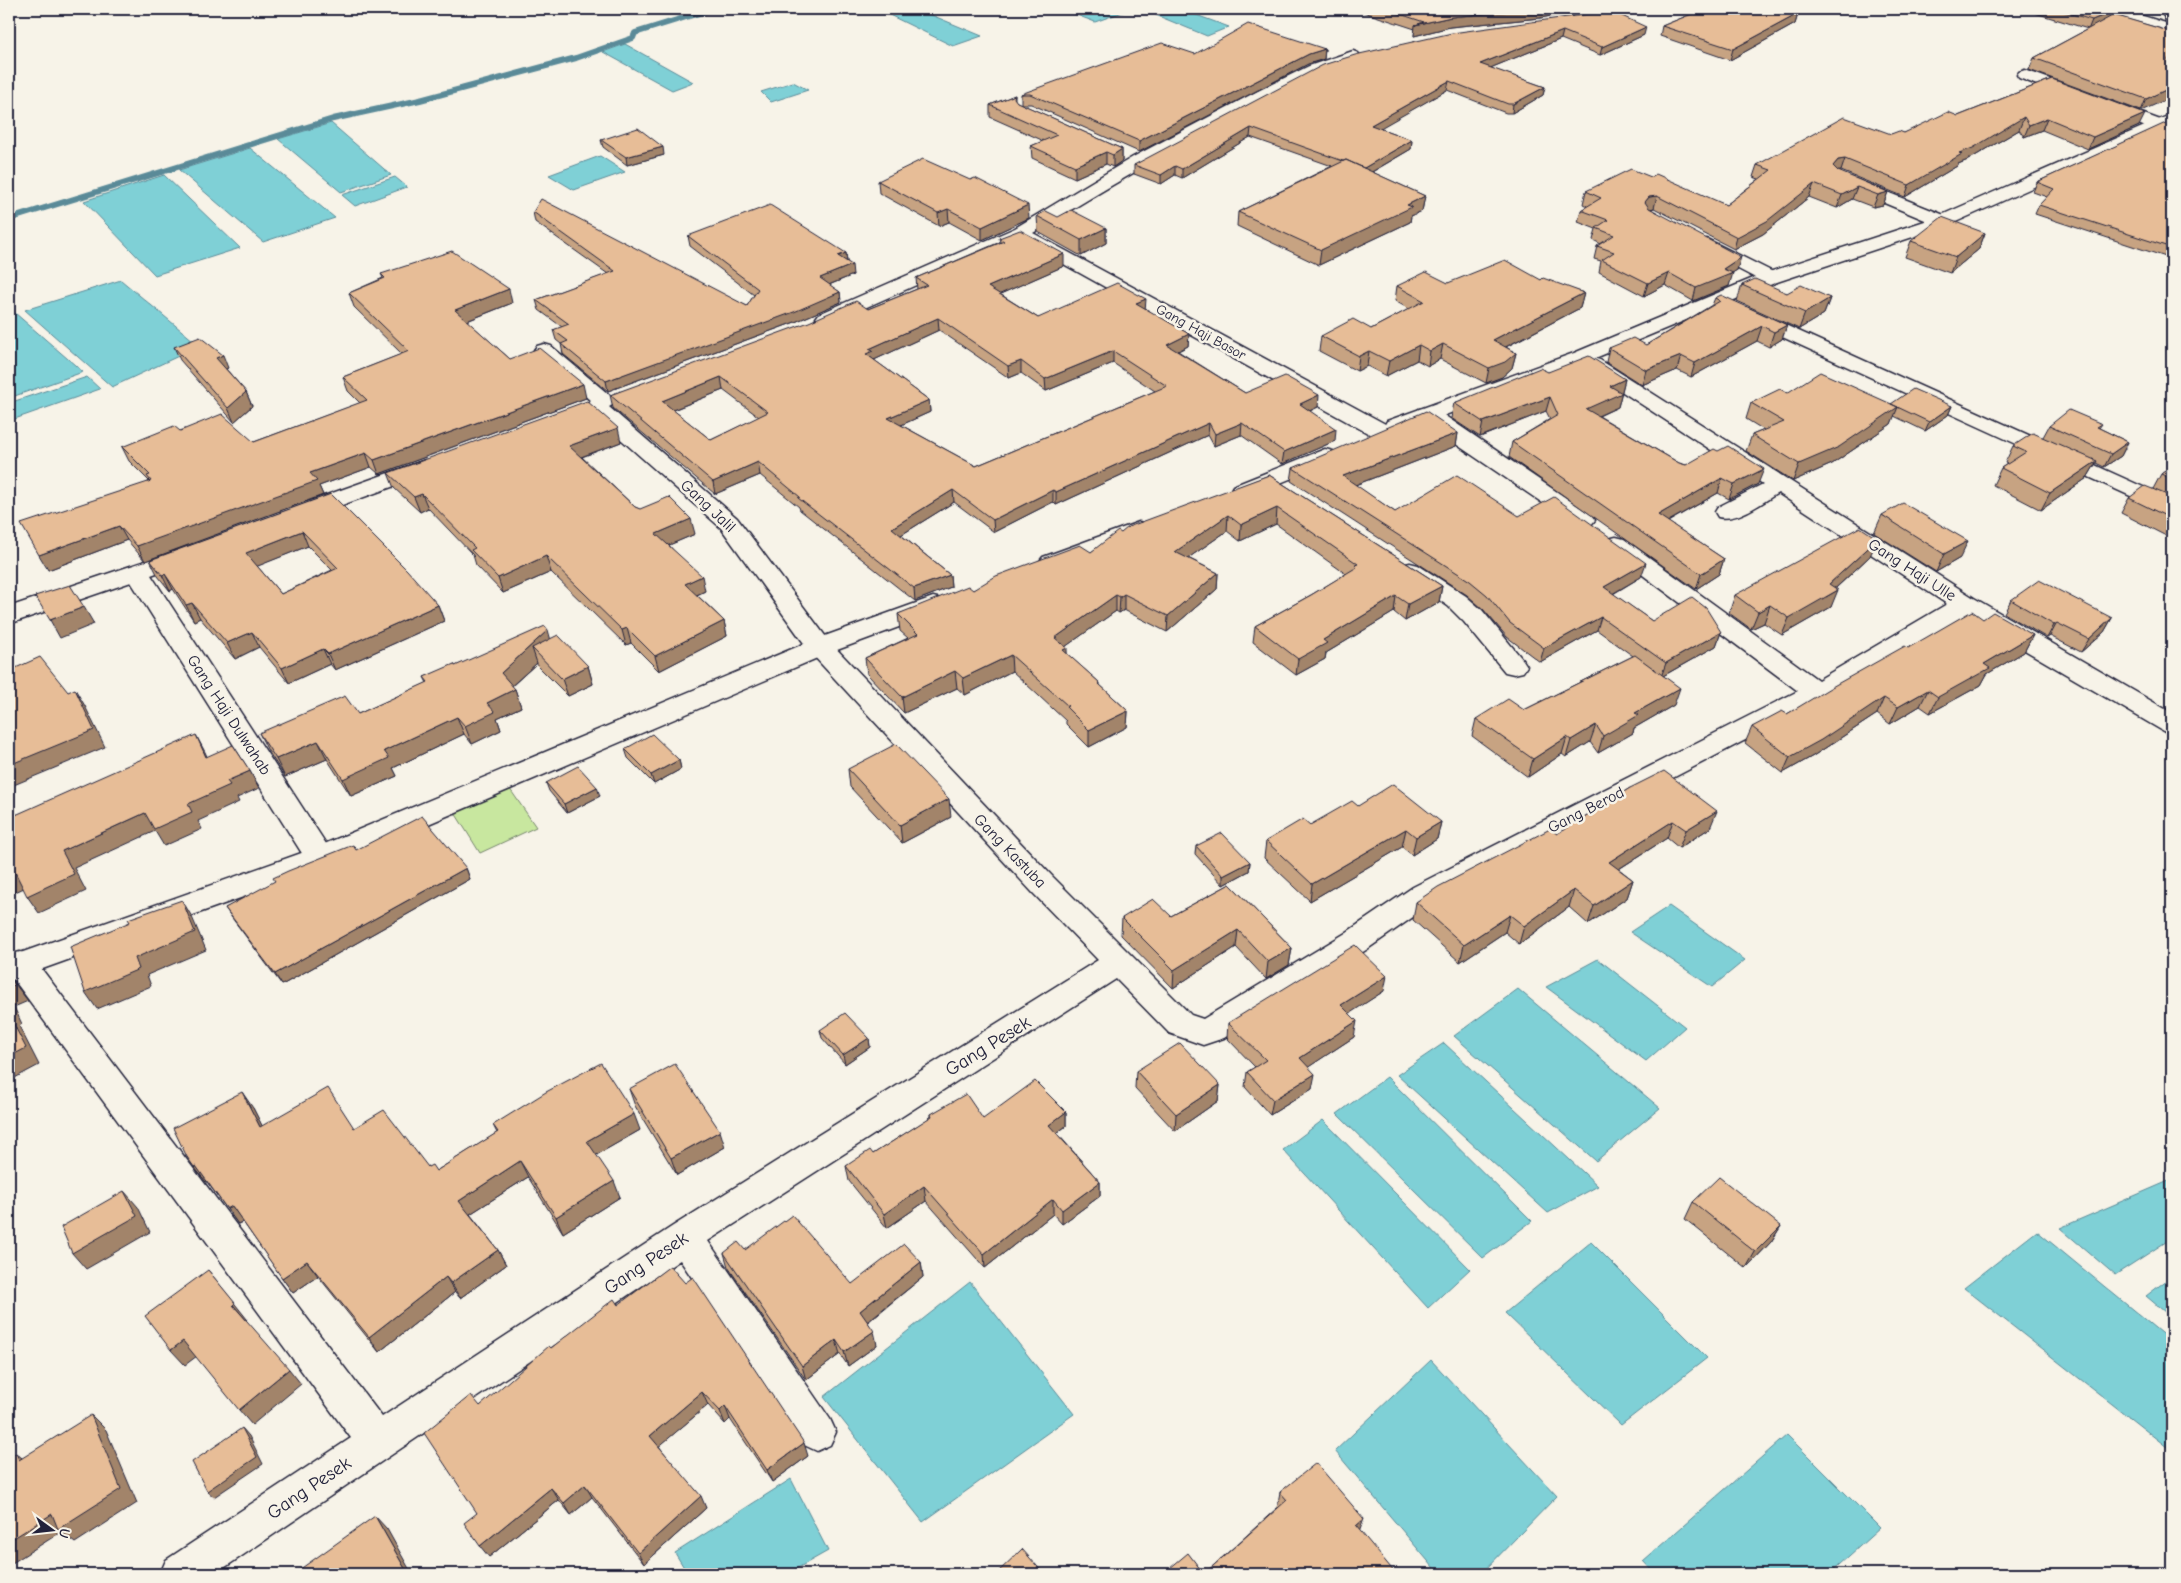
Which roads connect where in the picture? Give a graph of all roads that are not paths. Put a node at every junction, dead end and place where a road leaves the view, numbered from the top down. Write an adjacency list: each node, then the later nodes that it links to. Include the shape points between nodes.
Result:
1 (1632, 9): 5 (street)
2 (2107, 9): 6 (street)
3 (2167, 9): 4 (street)
4 (2172, 19)
5 (1558, 21)
6 (2172, 30)
7 (1375, 50): 12 (street, via 1315,69 1130,157)
8 (2025, 75): 9 (street)
9 (2165, 122): 11 (street)
10 (1840, 178): 11 (street)
11 (1943, 221): 14 (street)
12 (1021, 232): 16 (street); 20 (street, Gang Haji Basor)
13 (1695, 238): 14 (street)
14 (1770, 278): 15 (street)
15 (1719, 301): 18 (street); 26 (street)
16 (812, 324)
17 (544, 350): 37 (street, Gang Jalil, via 729,523)
18 (1581, 356): 19 (street); 23 (street, Gang Haji Ulle)
19 (1427, 414): 20 (street); 39 (street, via 1580,518)
20 (1381, 431): 22 (street)
21 (446, 460): 28 (street)
22 (1270, 480): 24 (street); 25 (street)
23 (1779, 484): 27 (street); 35 (street, Gang Haji Ulle)
24 (1294, 496)
25 (1223, 498)
26 (2172, 508)
27 (1726, 512)
28 (282, 519)
29 (1157, 522): 32 (street)
30 (200, 549): 33 (street)
31 (1394, 559): 38 (street, via 1457,601)
32 (1026, 571)
33 (138, 573): 36 (street); 41 (street, Gang Haji Dulwahab)
34 (951, 599): 37 (street)
35 (1965, 604): 39 (street, Gang Berod); 40 (street, Gang Haji Ulle)
36 (9, 616)
37 (820, 648): 41 (street); 42 (street, Gang Kastuba)
38 (1514, 666)
39 (1818, 692): 44 (street, Gang Berod, via 1423,896)
40 (2172, 725)
41 (320, 858): 43 (street)
42 (1119, 962): 44 (street, Gang Kastuba, via 1180,1024 1203,1032); 45 (street, Gang Pesek)
43 (14, 966): 47 (street)
44 (1214, 1030)
45 (685, 1237): 46 (street); 47 (street, Gang Pesek)
46 (817, 1432)
47 (377, 1442): 48 (street, Gang Pesek)
48 (180, 1574)

